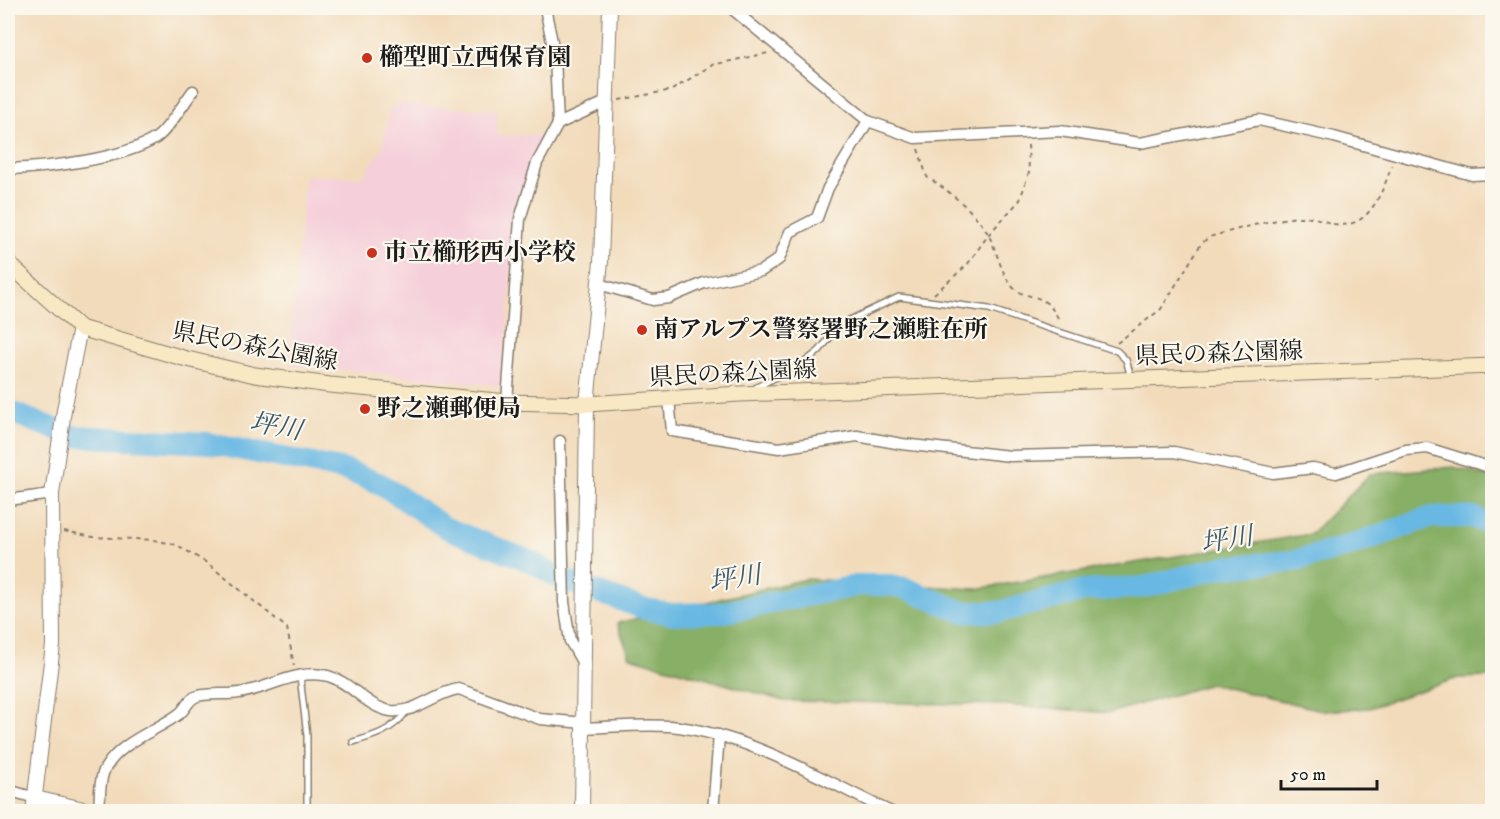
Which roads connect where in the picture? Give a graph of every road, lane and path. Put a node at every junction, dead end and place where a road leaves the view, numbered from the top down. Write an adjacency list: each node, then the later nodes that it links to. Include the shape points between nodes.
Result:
1 (545, 8): 8 (street, via 555,56)
2 (610, 8): 6 (street)
3 (731, 8): 4 (street)
4 (780, 51): 6 (path, via 712,65 672,90 639,99); 7 (street)
5 (193, 91): 12 (street, via 157,138 113,154)
6 (608, 101): 8 (street); 16 (street)
7 (868, 121): 10 (street); 16 (street, via 828,188 817,218 790,231 779,259 761,271 704,283 669,298 653,300)
8 (558, 124): 25 (street, via 537,163 520,219)
9 (1028, 133): 10 (street); 11 (street, via 1060,131 1140,143 1259,120); 14 (path, via 1027,183 1020,200)
10 (915, 138): 14 (path, via 927,177 947,189)
11 (1395, 154): 13 (street, via 1472,175); 20 (path, via 1381,199 1351,224 1302,216 1209,237 1161,309)
12 (8, 169)
13 (1492, 174)
14 (989, 234): 17 (path, via 967,265); 19 (path, via 1010,284 1053,306)
15 (8, 263): 18 (main road, 県民の森公園線)
16 (599, 284): 26 (street)
17 (928, 299): 19 (lane, via 989,309); 23 (lane, via 899,297 841,324 805,362)
18 (80, 328): 25 (main road, 県民の森公園線, via 255,375); 29 (street)
19 (1065, 333): 20 (lane)
20 (1110, 348): 22 (lane, via 1126,360)
21 (1492, 366): 22 (main road, 県民の森公園線)
22 (1132, 379): 23 (main road, 県民の森公園線)
23 (740, 394): 24 (main road, 県民の森公園線)
24 (669, 399): 26 (main road, 県民の森公園線); 28 (street, via 672,432 779,448 857,436 1010,456 1174,452 1273,472 1313,468 1336,473 1406,450 1428,448)
25 (507, 402): 26 (main road, 県民の森公園線)
26 (587, 404): 32 (street)
27 (560, 441): 32 (street, via 564,602 570,641)
28 (1492, 468)
29 (52, 494): 30 (street); 31 (street)
30 (8, 500)
31 (52, 528): 33 (path, via 93,537 177,545 207,562 287,628); 39 (street, via 53,645)
32 (584, 666): 35 (street)
33 (298, 676): 34 (street, via 330,676 372,704 390,711); 40 (street, via 242,693 190,700 181,713 126,747 104,768); 41 (lane, via 307,736)
34 (407, 711): 35 (street, via 446,690 459,689 540,719); 37 (lane, via 398,723 381,734)
35 (584, 726): 36 (street, via 671,726); 42 (street)
36 (719, 735): 43 (street); 44 (street, via 746,743)
37 (353, 742)
38 (8, 790): 39 (street)
39 (34, 805): 40 (street)
40 (98, 812)
41 (308, 812)
42 (582, 812)
43 (713, 812)
44 (891, 812)

